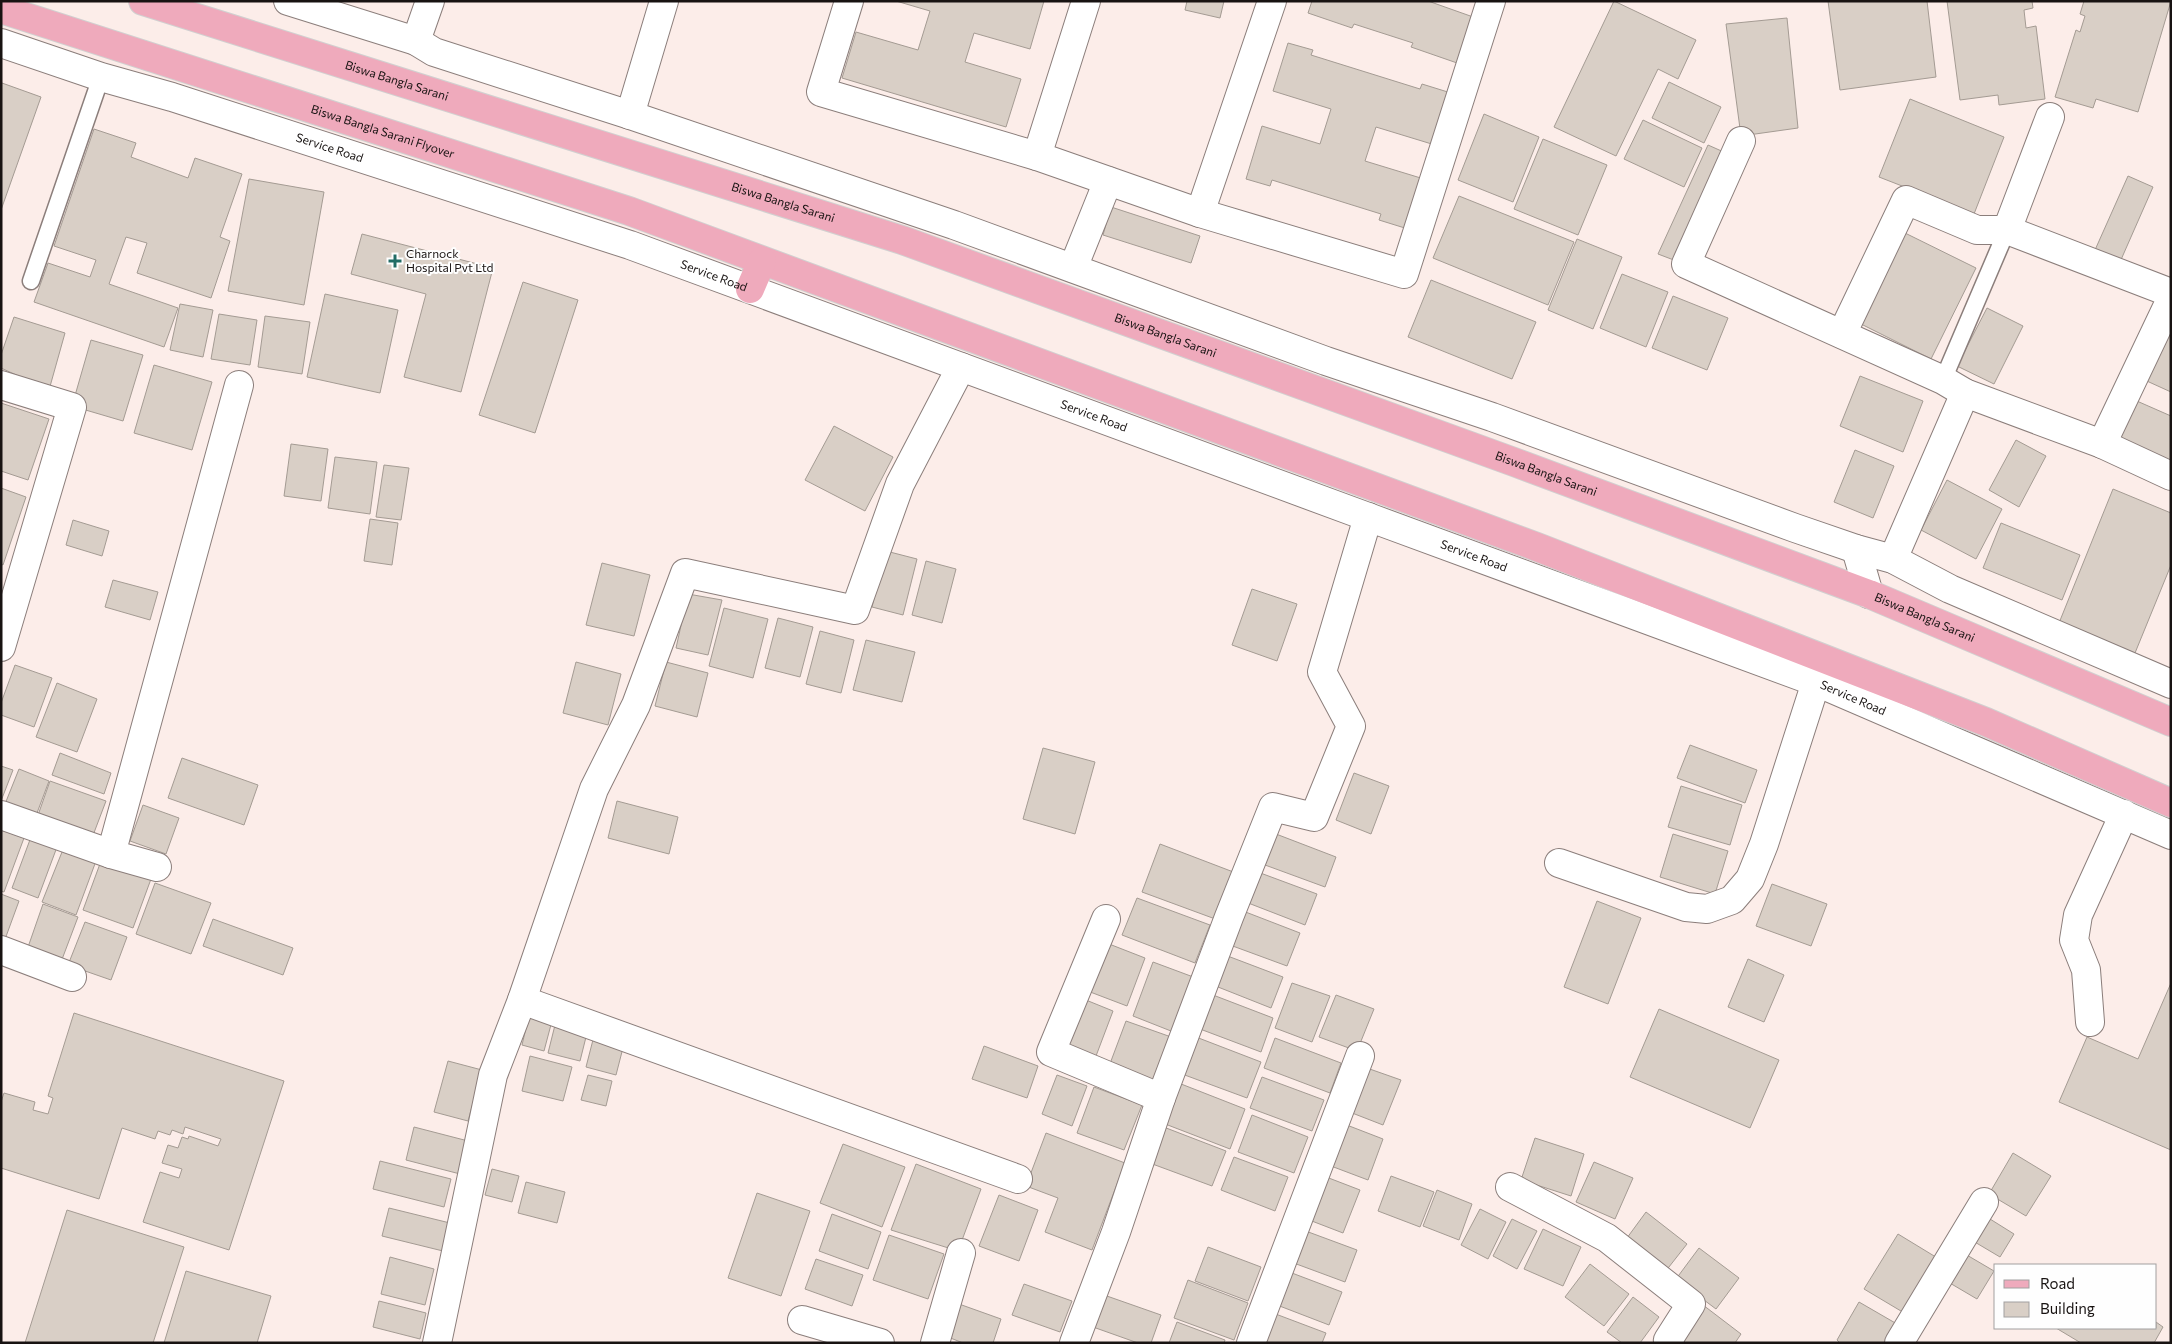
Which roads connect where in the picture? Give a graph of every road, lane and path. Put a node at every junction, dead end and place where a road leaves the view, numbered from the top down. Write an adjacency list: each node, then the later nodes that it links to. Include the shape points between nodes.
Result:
1 (143, 1): 36 (main road, Biswa Bangla Sarani, via 902,240)
2 (288, 1): 10 (street)
3 (430, 1): 10 (street)
4 (664, 1): 13 (street)
5 (850, 1): 16 (street, via 821,92)
6 (1086, 1): 16 (street)
7 (1272, 1): 18 (street)
8 (1491, 1): 18 (street, via 1404,274)
9 (1, 9): 20 (main road, Biswa Bangla Sarani Flyover, via 629,211)
10 (416, 41): 13 (street, via 434,52)
11 (1, 43): 12 (street, Service Road)
12 (101, 77): 22 (lane); 23 (street, Service Road, via 630,245)
13 (630, 115): 21 (street)
14 (2050, 118): 19 (street)
15 (1741, 141): 26 (street, via 1686,264)
16 (1038, 156): 17 (street)
17 (1108, 181): 18 (street); 21 (street)
18 (1200, 213)
19 (2007, 230): 24 (street); 26 (street, via 1977,230 1906,200); 30 (lane)
20 (762, 260): 23 (main road); 41 (main road, via 1536,547)
21 (1073, 268): 34 (street)
22 (31, 281)
23 (750, 289): 27 (street, Service Road)
24 (2171, 293)
25 (2171, 299): 31 (street)
26 (1842, 334): 30 (street)
27 (961, 367): 33 (street, Service Road); 53 (street, via 900,484 855,610 686,573 636,705 594,788)
28 (1, 384): 37 (street, via 72,407)
29 (239, 386): 47 (street)
30 (1954, 387): 31 (street); 35 (street)
31 (2102, 444): 32 (street)
32 (2171, 476)
33 (1368, 517): 38 (street, Service Road); 56 (street, via 1322,672 1351,726 1314,817 1273,807)
34 (1856, 549): 35 (street); 36 (street)
35 (1893, 559): 39 (street, via 1950,589)
36 (1869, 594): 40 (main road, Biswa Bangla Sarani)
37 (1, 647)
38 (1816, 682): 42 (street, Service Road); 48 (street, via 1764,844 1750,879 1732,900 1707,909 1686,906)
39 (2171, 684)
40 (2171, 722)
41 (2044, 745): 42 (street); 43 (main road)
42 (2032, 774): 44 (street, Service Road)
43 (2171, 803)
44 (2124, 814): 46 (street, Service Road); 54 (street, via 2078,914 2074,940 2086,970)
45 (1, 815): 47 (street)
46 (2171, 835)
47 (111, 854): 49 (street)
48 (1559, 863)
49 (157, 867)
50 (1106, 919): 56 (street, via 1051,1052)
51 (1, 950): 52 (street)
52 (72, 977)
53 (522, 1000): 57 (street); 62 (street, via 493,1075)
54 (2090, 1022)
55 (1360, 1056): 66 (street)
56 (1161, 1098): 65 (street)
57 (1018, 1179)
58 (1510, 1187): 67 (street, via 1607,1238 1691,1304 1668,1340)
59 (1984, 1202): 68 (street)
60 (961, 1253): 64 (street)
61 (802, 1320): 63 (street)
62 (437, 1343)
63 (880, 1343)
64 (935, 1343)
65 (1074, 1343)
66 (1250, 1343)
67 (1670, 1343)
68 (1899, 1343)

